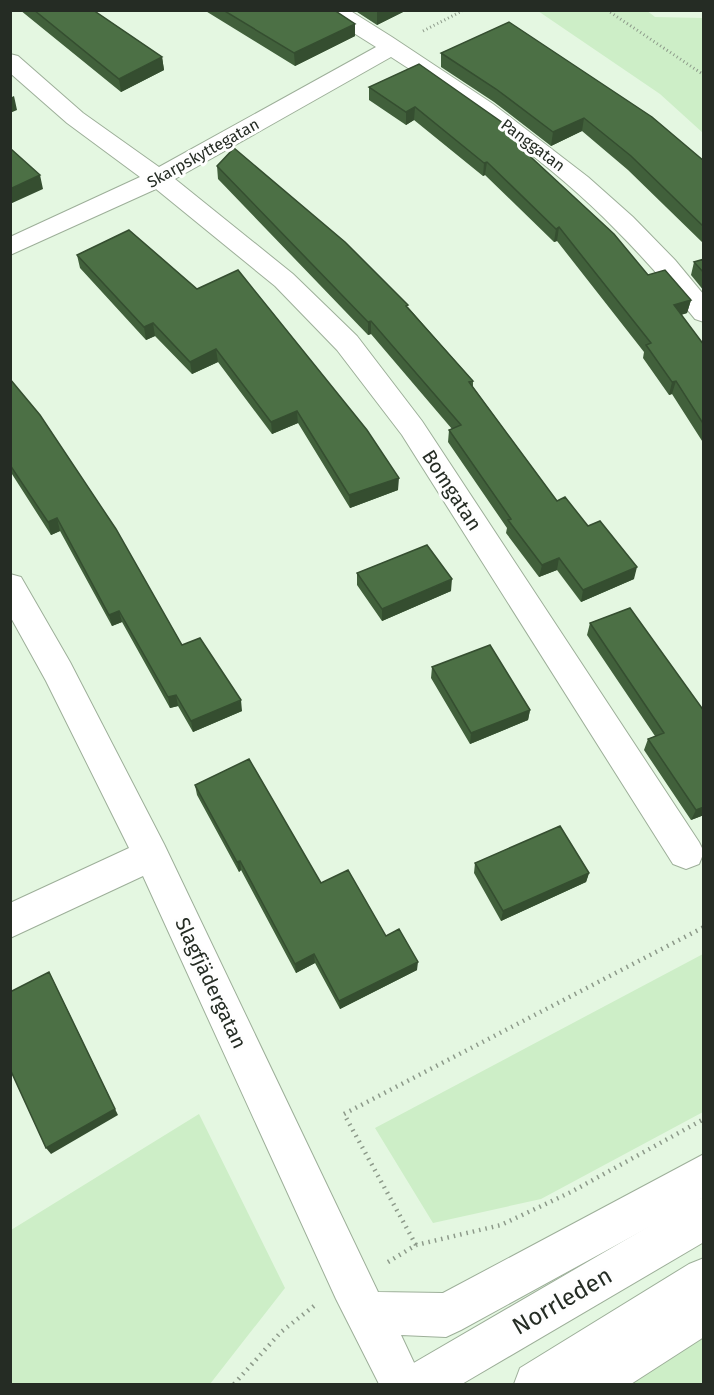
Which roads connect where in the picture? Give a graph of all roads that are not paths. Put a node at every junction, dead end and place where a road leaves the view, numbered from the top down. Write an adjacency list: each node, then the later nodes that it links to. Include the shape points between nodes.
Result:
1 (333, 10): 2 (street, Panggatan)
2 (390, 48): 4 (street, Skarpskyttegatan); 6 (street, Panggatan, via 525,137 600,198 674,273)
3 (10, 61): 4 (street, via 75,118)
4 (158, 178): 5 (street, Skarpskyttegatan); 8 (street, Bomgatan, via 284,280 347,343 412,428)
5 (10, 247)
6 (704, 313)
7 (10, 586): 9 (street, Slagfjädergatan)
8 (686, 853)
9 (151, 855): 10 (street); 14 (street, Slagfjädergatan)
10 (10, 921)
11 (704, 1174): 14 (street, via 446,1316)
12 (704, 1218): 17 (street, Norrleden)
13 (704, 1279): 18 (street)
14 (360, 1298): 16 (street, Slagfjädergatan)
15 (704, 1312): 19 (street)
16 (402, 1384)
17 (421, 1384)
18 (536, 1384)
19 (592, 1384)

